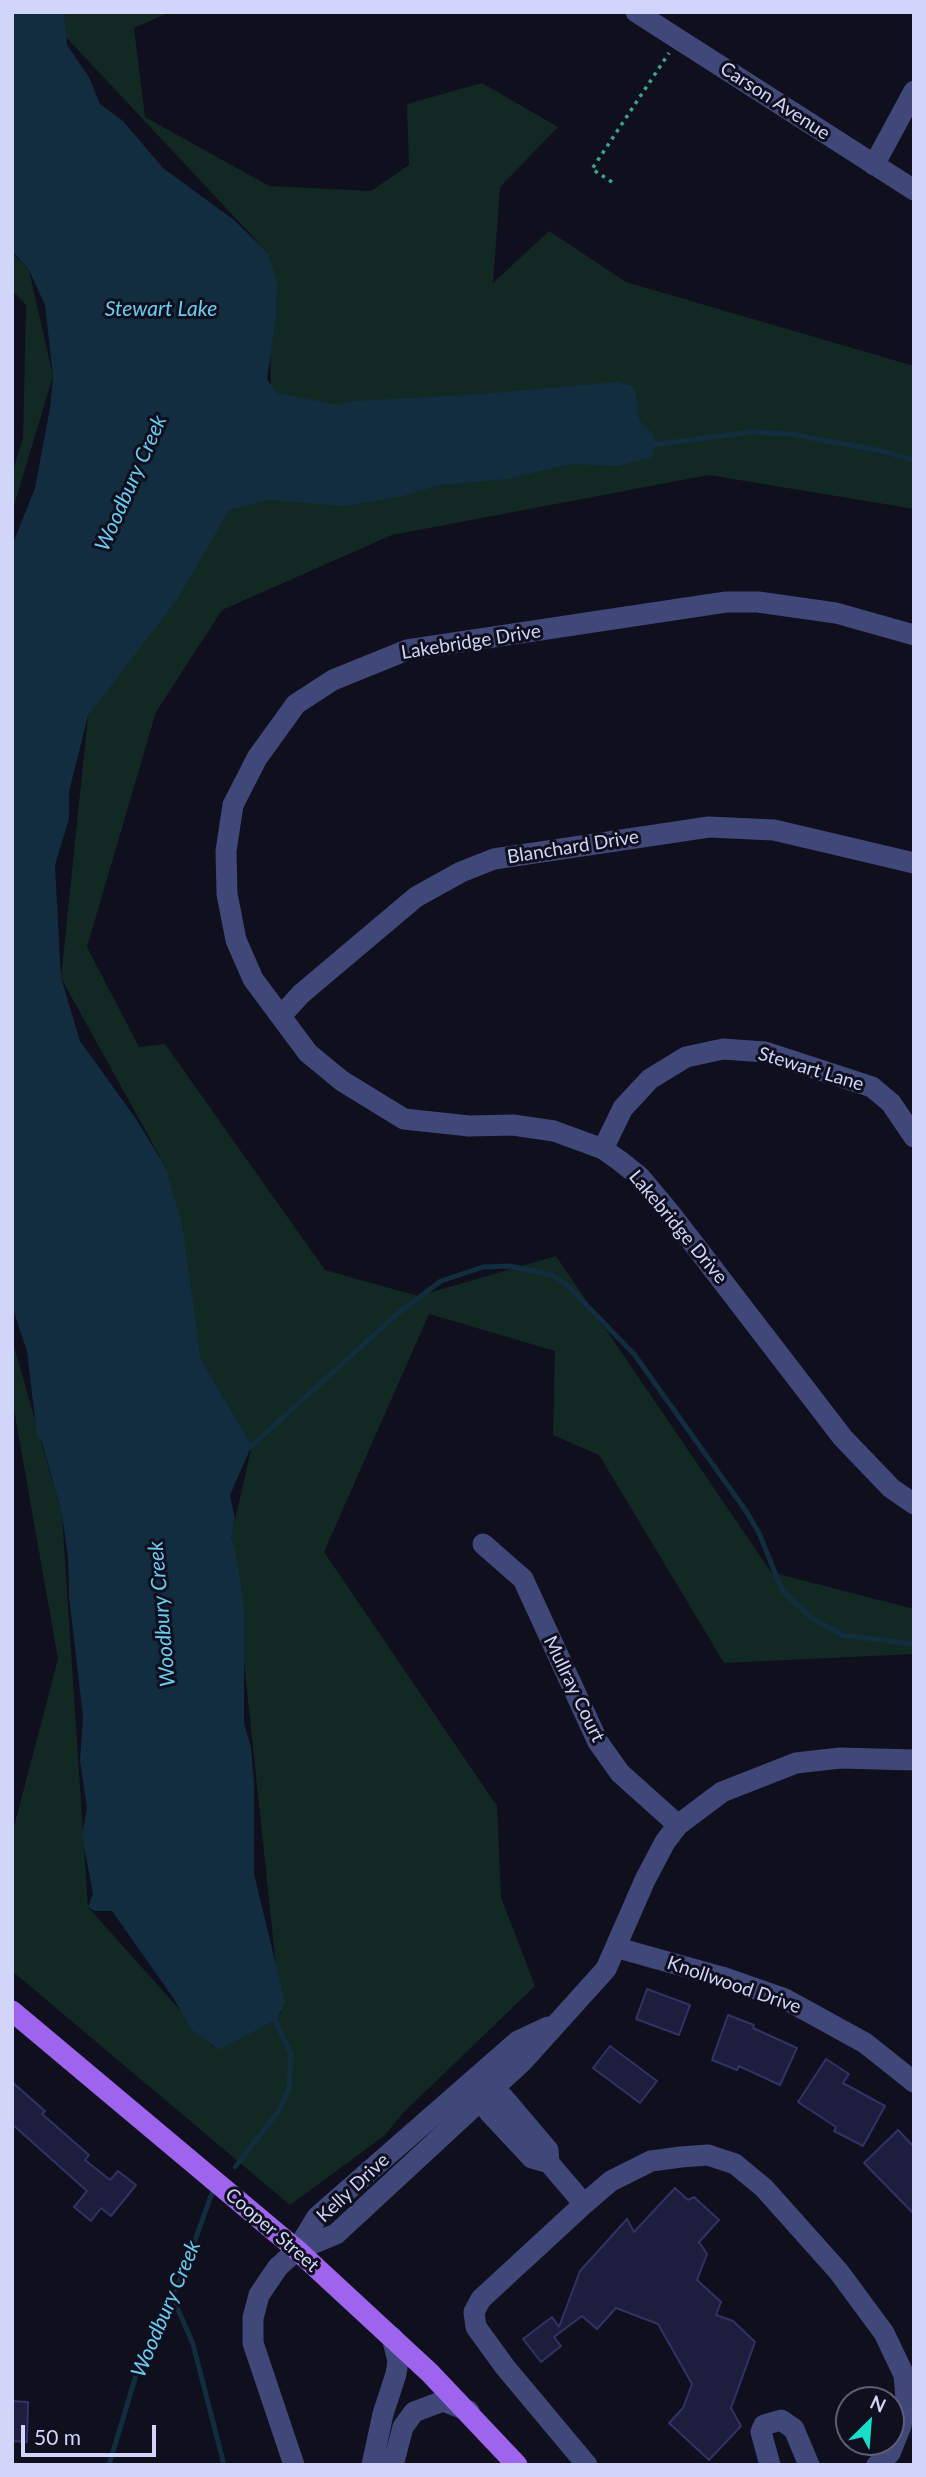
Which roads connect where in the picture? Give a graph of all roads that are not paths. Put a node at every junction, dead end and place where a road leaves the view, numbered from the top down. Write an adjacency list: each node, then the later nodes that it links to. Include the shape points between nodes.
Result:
1 (642, 14): 3 (street, Carson Avenue)
2 (914, 91): 3 (street)
3 (874, 165): 4 (street, Carson Avenue)
4 (914, 190)
5 (914, 635): 7 (street, Lakebridge Drive, via 836,613 726,602 407,650 333,680 296,704 281,722 233,805 227,894 236,940 253,979)
6 (914, 863): 7 (street, Blanchard Drive, via 774,830 709,827 494,859 416,897)
7 (281, 1016): 9 (street, Lakebridge Drive, via 308,1053 342,1082 404,1119 554,1131)
8 (914, 1138): 9 (street, Stewart Lane, via 891,1103 872,1087 765,1052 723,1049 687,1057 650,1079 623,1108)
9 (603, 1149): 10 (street, Lakebridge Drive, via 640,1177 866,1465)
10 (914, 1504)
11 (483, 1544): 13 (street, Mullray Court, via 523,1578 598,1742 620,1773)
12 (914, 1760): 13 (street, Kelly Drive, via 840,1758 796,1763 722,1793)
13 (678, 1825): 14 (street, Kelly Drive, via 645,1880)
14 (618, 1948): 16 (street, Knollwood Drive, via 785,1999 865,2043); 17 (street, Kelly Drive, via 606,1969 523,2061)
15 (12, 2011): 19 (main road, Cooper Street)
16 (914, 2082)
17 (481, 2086): 18 (street, via 489,2112 532,2158 549,2164); 19 (street, Kelly Drive, via 336,2234)
18 (584, 2204): 26 (street, via 481,2300 474,2312 476,2327 505,2367); 29 (street, via 611,2181 651,2161 681,2157 708,2155 735,2164 764,2188 839,2272 884,2333 904,2375 901,2426 890,2453)
19 (297, 2250): 20 (main road, Cooper Street); 22 (street, via 278,2267 260,2295 253,2318 253,2343)
20 (392, 2336): 21 (main road, Cooper Street); 23 (street, via 396,2374)
21 (470, 2412): 24 (street, via 443,2401 414,2412 403,2427); 25 (main road, Cooper Street)
22 (294, 2465)
23 (372, 2465)
24 (393, 2465)
25 (517, 2465)
26 (587, 2465)
27 (770, 2465): 28 (street, via 761,2432 764,2425 781,2420 794,2428)
28 (809, 2465)
29 (877, 2465)

